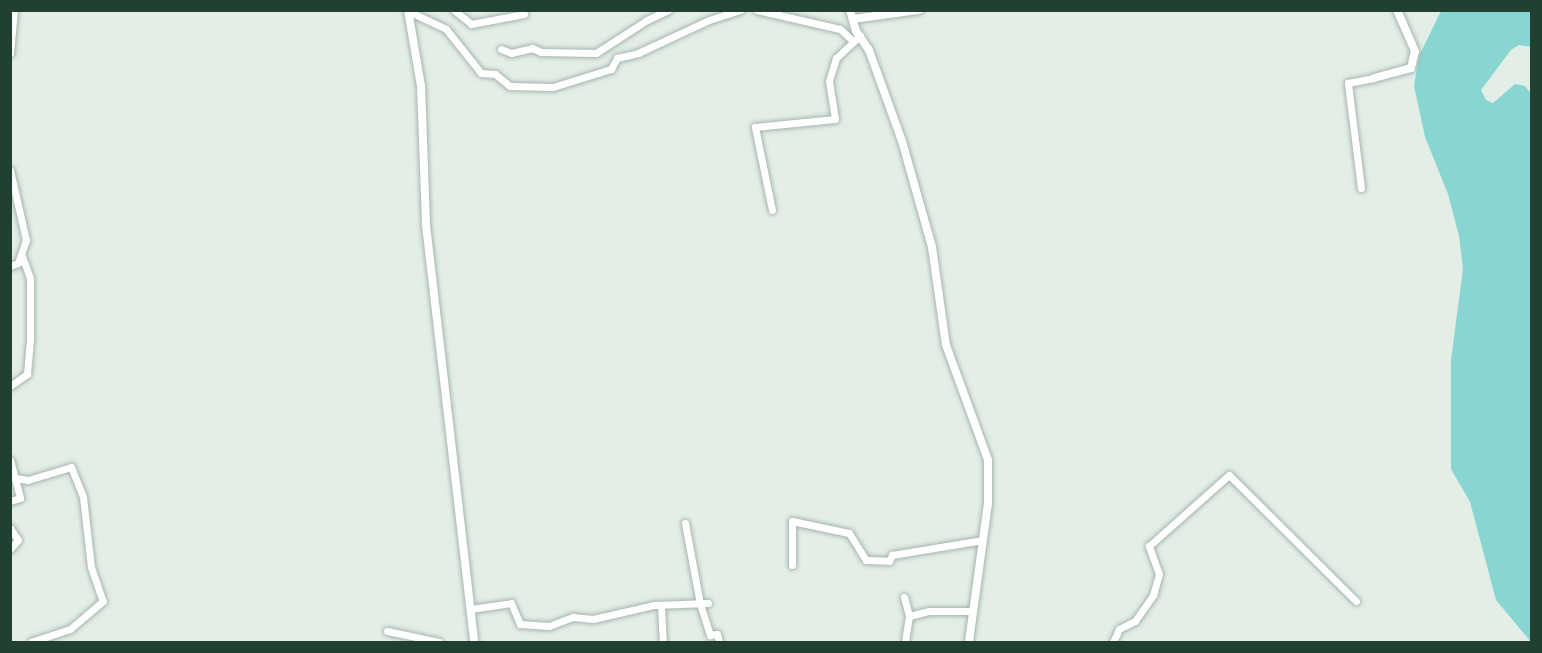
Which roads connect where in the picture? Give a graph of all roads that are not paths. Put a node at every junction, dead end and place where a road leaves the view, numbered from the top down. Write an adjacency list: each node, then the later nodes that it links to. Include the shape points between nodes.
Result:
1 (14, 10): 13 (street)
2 (454, 10): 9 (street, via 471,24)
3 (668, 10): 12 (street, via 597,53 541,52 532,48 511,53)
4 (740, 10): 8 (street, via 617,58 611,69 553,87 510,86 495,74 481,73 446,29)
5 (757, 10): 11 (street)
6 (919, 10): 10 (street)
7 (1397, 10): 14 (street, via 1415,51 1411,68)
8 (408, 11): 33 (street, via 421,86 426,225)
9 (524, 14)
10 (852, 15): 11 (street)
11 (856, 36): 17 (street, via 836,58 829,81 835,119 755,127); 26 (street, via 870,50 902,141 932,247 946,345 988,460)
12 (501, 49)
13 (10, 53)
14 (1374, 78): 16 (street, via 1348,83)
15 (10, 170): 18 (street, via 26,240)
16 (1361, 188)
17 (772, 210)
18 (21, 256): 19 (street); 20 (street, via 30,278 30,339 27,374)
19 (10, 266)
20 (10, 386)
21 (10, 460): 22 (street)
22 (15, 478): 23 (street, via 20,498); 37 (street, via 28,480 71,467 83,496 90,567 103,601 70,629)
23 (10, 501)
24 (685, 523): 31 (street)
25 (10, 528): 27 (street, via 18,540)
26 (983, 540): 28 (street, via 892,555 888,561 866,560 849,533 792,521); 34 (street)
27 (10, 549)
28 (792, 565)
29 (904, 597): 35 (street)
30 (1356, 601): 44 (street, via 1229,475 1149,546 1159,574 1153,596 1135,621 1119,629)
31 (704, 604): 32 (street); 41 (street, via 710,635 717,634)
32 (661, 606): 33 (street, via 593,619 573,617 549,626 520,624 510,603); 40 (street)
33 (471, 609): 39 (street)
34 (973, 611): 35 (street, via 929,611); 43 (street)
35 (909, 616): 42 (street)
36 (387, 631): 38 (street)
37 (31, 642)
38 (439, 642)
39 (474, 642)
40 (663, 642)
41 (719, 642)
42 (905, 642)
43 (969, 642)
44 (1113, 642)

